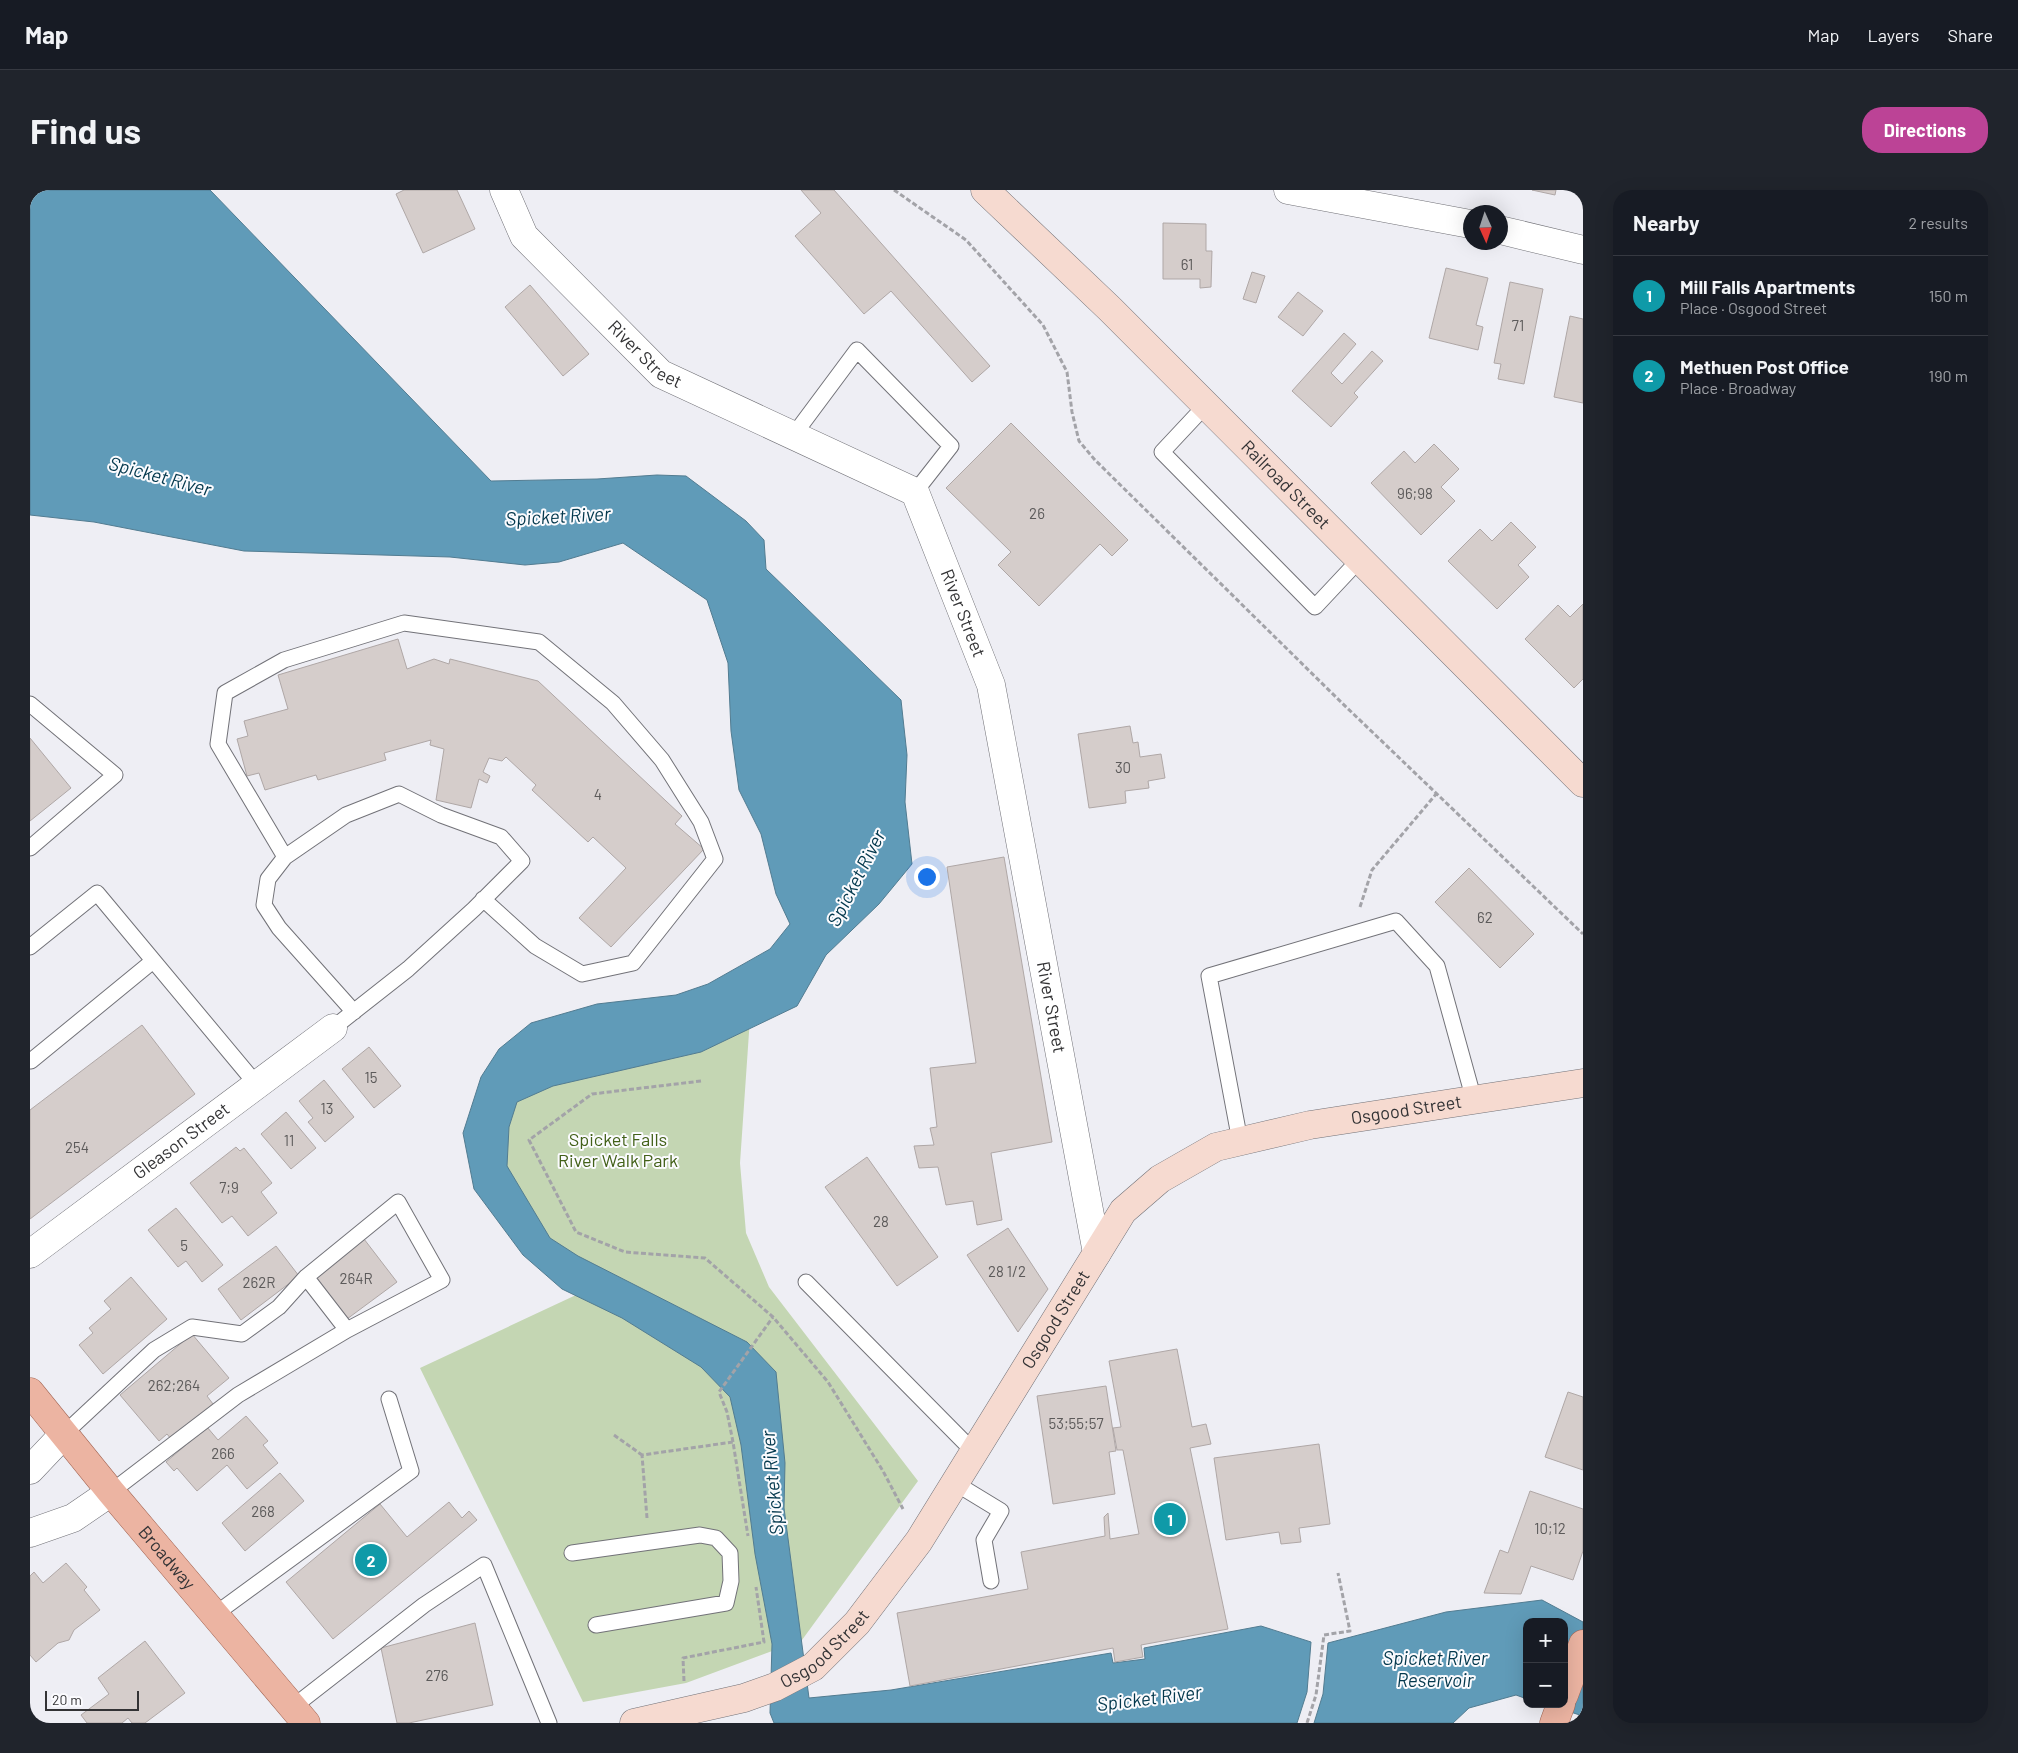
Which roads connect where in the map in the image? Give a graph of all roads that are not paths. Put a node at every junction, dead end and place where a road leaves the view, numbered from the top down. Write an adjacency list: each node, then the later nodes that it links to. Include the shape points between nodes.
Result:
1 (504, 190): 8 (street, River Street, via 524,236 661,374)
2 (986, 190): 7 (main road, Railroad Street)
3 (1288, 190): 4 (street)
4 (1463, 223)
5 (1508, 232): 6 (street)
6 (1583, 250)
7 (1206, 405): 10 (main road, Railroad Street); 10 (lane, via 1162,452 1315,607)
8 (793, 436): 9 (street, River Street); 9 (lane, via 857,350 951,446)
9 (914, 492): 25 (street, River Street, via 991,685)
10 (1360, 559): 12 (main road, Railroad Street)
11 (30, 704): 13 (lane, via 115,775)
12 (1583, 783)
13 (30, 848)
14 (285, 857): 15 (lane, via 346,815 399,794 501,837 522,861); 15 (lane, via 218,744 225,693 284,660 404,622 539,642 613,703 662,760 701,822 715,860 633,963 582,974 535,946); 18 (lane, via 268,879 264,906 279,928)
15 (483, 899): 18 (lane, via 408,969)
16 (30, 947): 17 (lane, via 97,893)
17 (153, 961): 20 (lane); 22 (lane)
18 (354, 1012): 19 (lane)
19 (333, 1028): 22 (street, Gleason Street)
20 (31, 1061)
21 (1583, 1084): 23 (main road, Osgood Street)
22 (257, 1085): 26 (street, Gleason Street)
23 (1474, 1100): 24 (main road, Osgood Street, via 1310,1125); 24 (lane, via 1437,966 1396,920 1209,976)
24 (1240, 1141): 25 (main road, Osgood Street, via 1216,1147 1160,1179 1123,1211)
25 (1097, 1253): 33 (main road, Osgood Street)
26 (30, 1254)
27 (306, 1277): 29 (lane); 29 (lane, via 398,1202 442,1280); 32 (lane, via 279,1307 242,1334 192,1327 154,1350)
28 (806, 1282): 33 (lane)
29 (347, 1330): 36 (lane, via 238,1395)
30 (30, 1392): 32 (main road, Broadway)
31 (389, 1399): 40 (lane, via 411,1471)
32 (65, 1433): 34 (street); 36 (main road, Broadway)
33 (974, 1452): 35 (main road, Osgood Street)
34 (30, 1470)
35 (955, 1483): 39 (lane, via 1001,1511 984,1540); 46 (main road, Osgood Street, via 919,1541 857,1623 813,1667 775,1687 744,1698)
36 (111, 1492): 37 (street, via 73,1518); 40 (main road, Broadway)
37 (30, 1533)
38 (572, 1553): 41 (lane, via 700,1535 716,1538 730,1554 731,1582 726,1603)
39 (991, 1581)
40 (214, 1615): 44 (main road, Broadway)
41 (596, 1625)
42 (1583, 1644): 43 (main road)
43 (1559, 1710)
44 (300, 1715): 45 (lane, via 424,1605 484,1565)
45 (549, 1723)
46 (634, 1723)

